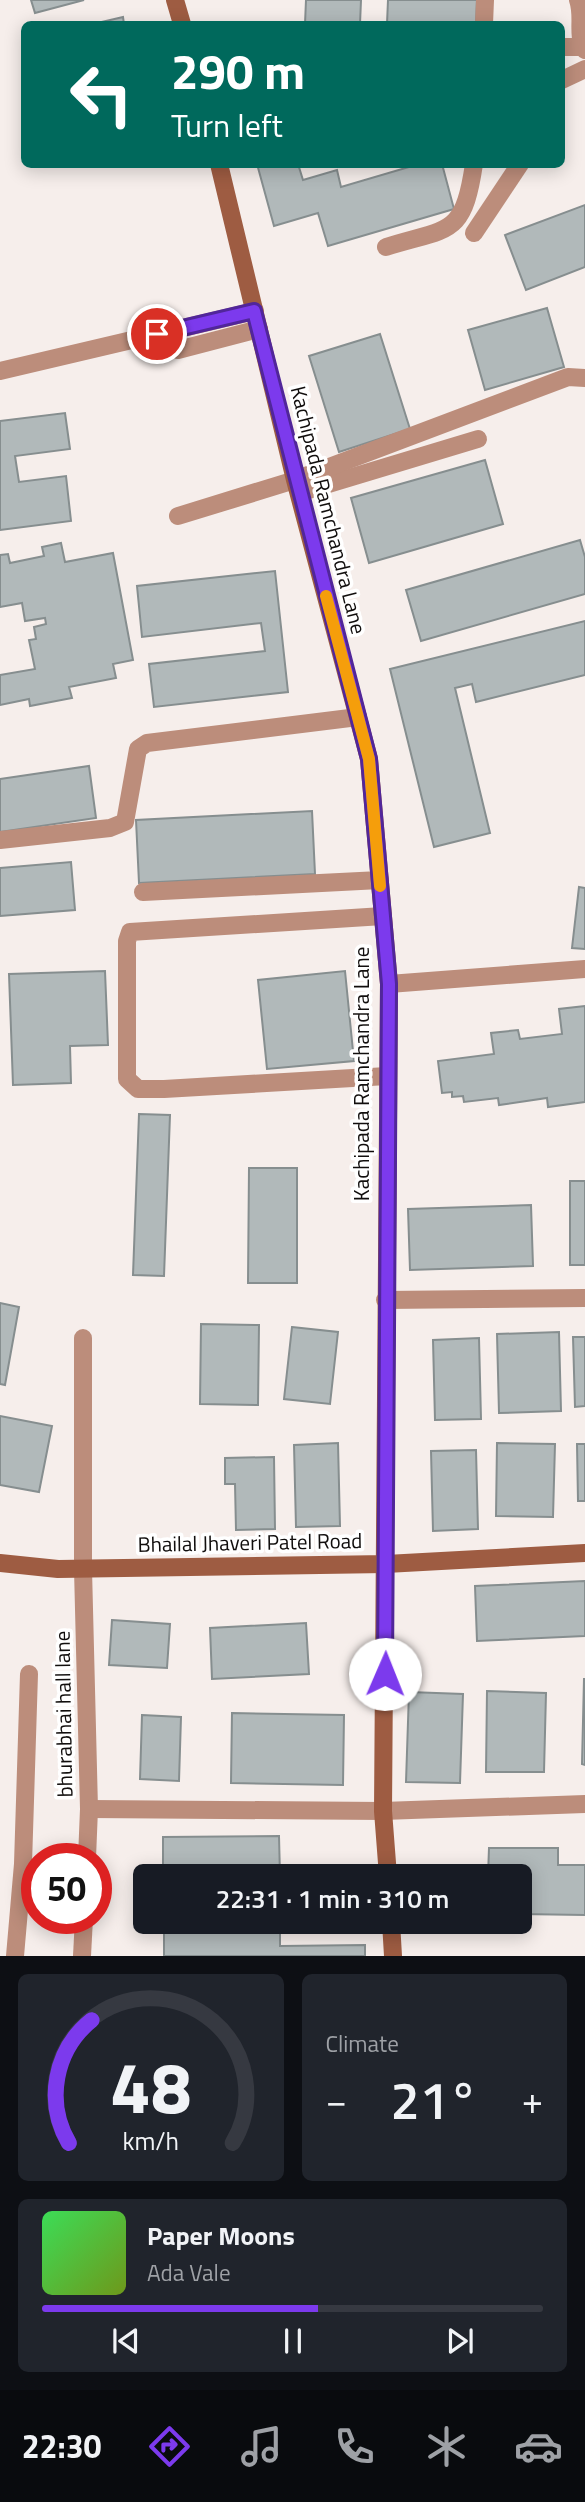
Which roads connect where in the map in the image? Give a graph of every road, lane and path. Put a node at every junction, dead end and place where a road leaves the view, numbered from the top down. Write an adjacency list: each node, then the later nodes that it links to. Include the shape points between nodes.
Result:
1 (175, 0): 4 (main road)
2 (485, 0): 5 (street)
3 (578, 0): 7 (street)
4 (181, 21)
5 (484, 21)
6 (565, 47): 7 (street)
7 (584, 48)
8 (585, 69): 9 (street)
9 (565, 79)
10 (220, 168): 15 (main road, Kachipada Ramchandra Lane)
11 (473, 168): 14 (street, via 469,196 451,227)
12 (517, 168): 13 (street)
13 (474, 233)
14 (386, 247)
15 (254, 311): 16 (main road, Kachipada Ramchandra Lane); 18 (street)
16 (259, 329): 17 (street); 21 (main road, Kachipada Ramchandra Lane)
17 (178, 351)
18 (0, 371)
19 (585, 378): 21 (street, via 568,377)
20 (478, 439): 21 (street)
21 (297, 487): 22 (street); 23 (main road, Kachipada Ramchandra Lane)
22 (178, 516)
23 (358, 717): 24 (street, via 147,743 138,749 125,822 110,828); 25 (main road, Kachipada Ramchandra Lane, via 369,759)
24 (0, 839)
25 (380, 880): 26 (street); 27 (main road, Kachipada Ramchandra Lane)
26 (143, 892)
27 (383, 916): 29 (main road, Kachipada Ramchandra Lane); 30 (street, via 130,932 127,1079 138,1089)
28 (585, 969): 29 (street)
29 (389, 984): 30 (main road, Kachipada Ramchandra Lane)
30 (387, 1076): 32 (main road, Kachipada Ramchandra Lane)
31 (585, 1298): 32 (street)
32 (385, 1300): 36 (main road, Kachipada Ramchandra Lane)
33 (83, 1338): 37 (street, bhurabhai hall lane)
34 (585, 1553): 36 (main road, Bhailal Jhaveri Patel Road)
35 (0, 1563): 37 (main road, Bhailal Jhaveri Patel Road)
36 (386, 1564): 37 (main road, Bhailal Jhaveri Patel Road); 41 (main road, Kachipada Ramchandra Lane)
37 (83, 1569): 40 (street, bhurabhai hall lane)
38 (29, 1674): 46 (street)
39 (585, 1804): 41 (street)
40 (89, 1809): 41 (street); 42 (street, bhurabhai hall lane)
41 (383, 1811): 43 (main road, Kachipada Ramchandra Lane)
42 (87, 1843)
43 (387, 1864)
44 (83, 1934): 47 (street)
45 (392, 1934): 48 (main road)
46 (15, 1956)
47 (82, 1956)
48 (393, 1956)

